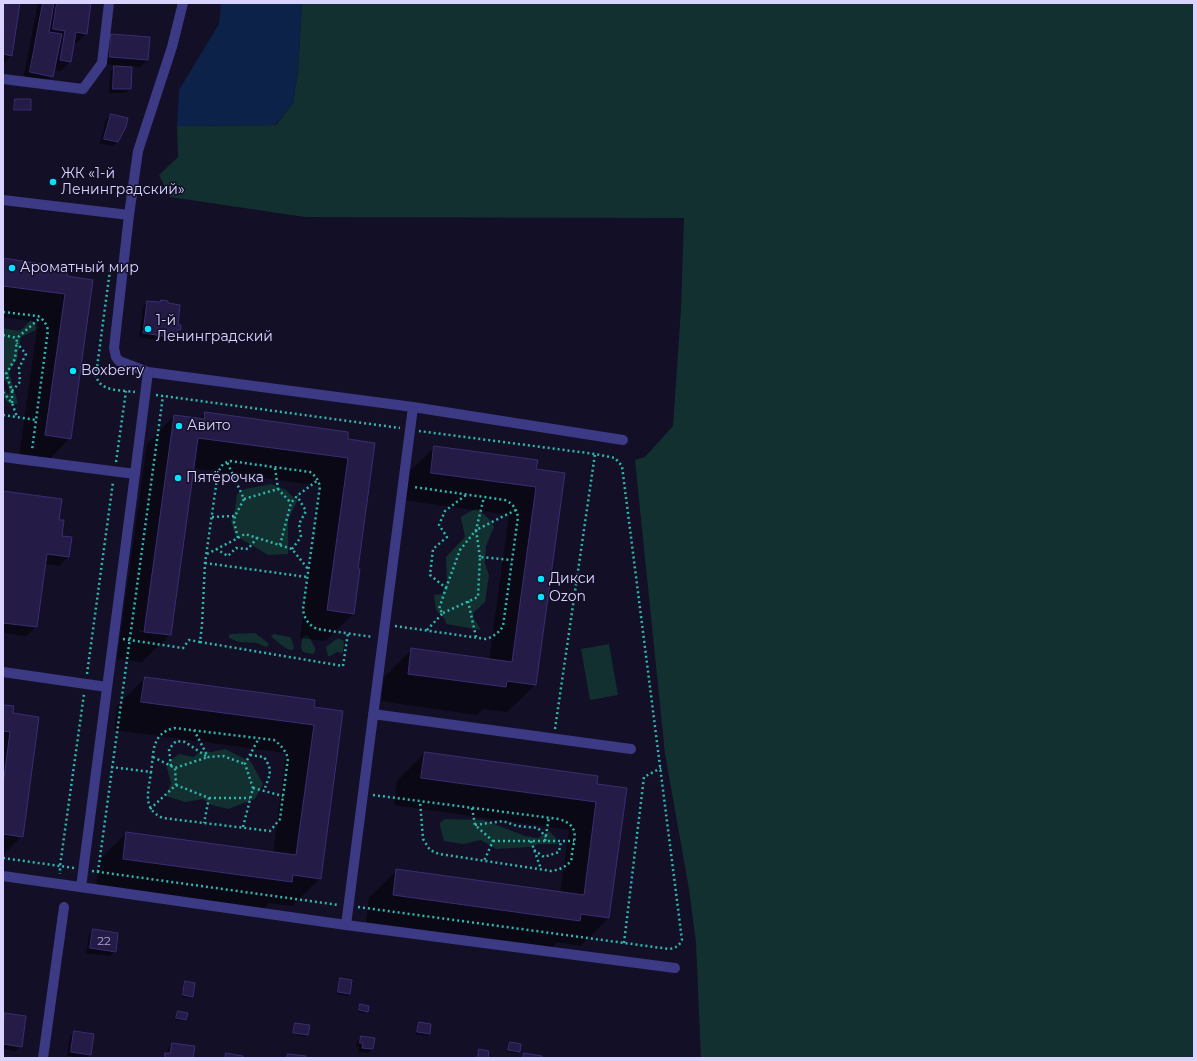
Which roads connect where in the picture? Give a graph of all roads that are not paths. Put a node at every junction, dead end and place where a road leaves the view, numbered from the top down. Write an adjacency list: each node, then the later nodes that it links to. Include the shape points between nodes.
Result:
1 (109, 3): 3 (street, via 102,64 83,89)
2 (183, 3): 5 (street, via 172,47 138,151)
3 (3, 79)
4 (3, 200): 5 (street)
5 (129, 215): 6 (street, via 114,348 120,361)
6 (148, 372): 7 (street); 10 (street)
7 (414, 408): 8 (street); 13 (street)
8 (623, 440)
9 (3, 457): 10 (street)
10 (135, 474): 12 (street)
11 (3, 672): 12 (street)
12 (107, 686): 16 (street)
13 (373, 714): 14 (street); 18 (street)
14 (631, 749)
15 (3, 876): 16 (street)
16 (81, 887): 18 (street)
17 (64, 907): 20 (street)
18 (346, 925): 19 (street)
19 (675, 968)
20 (43, 1058)

